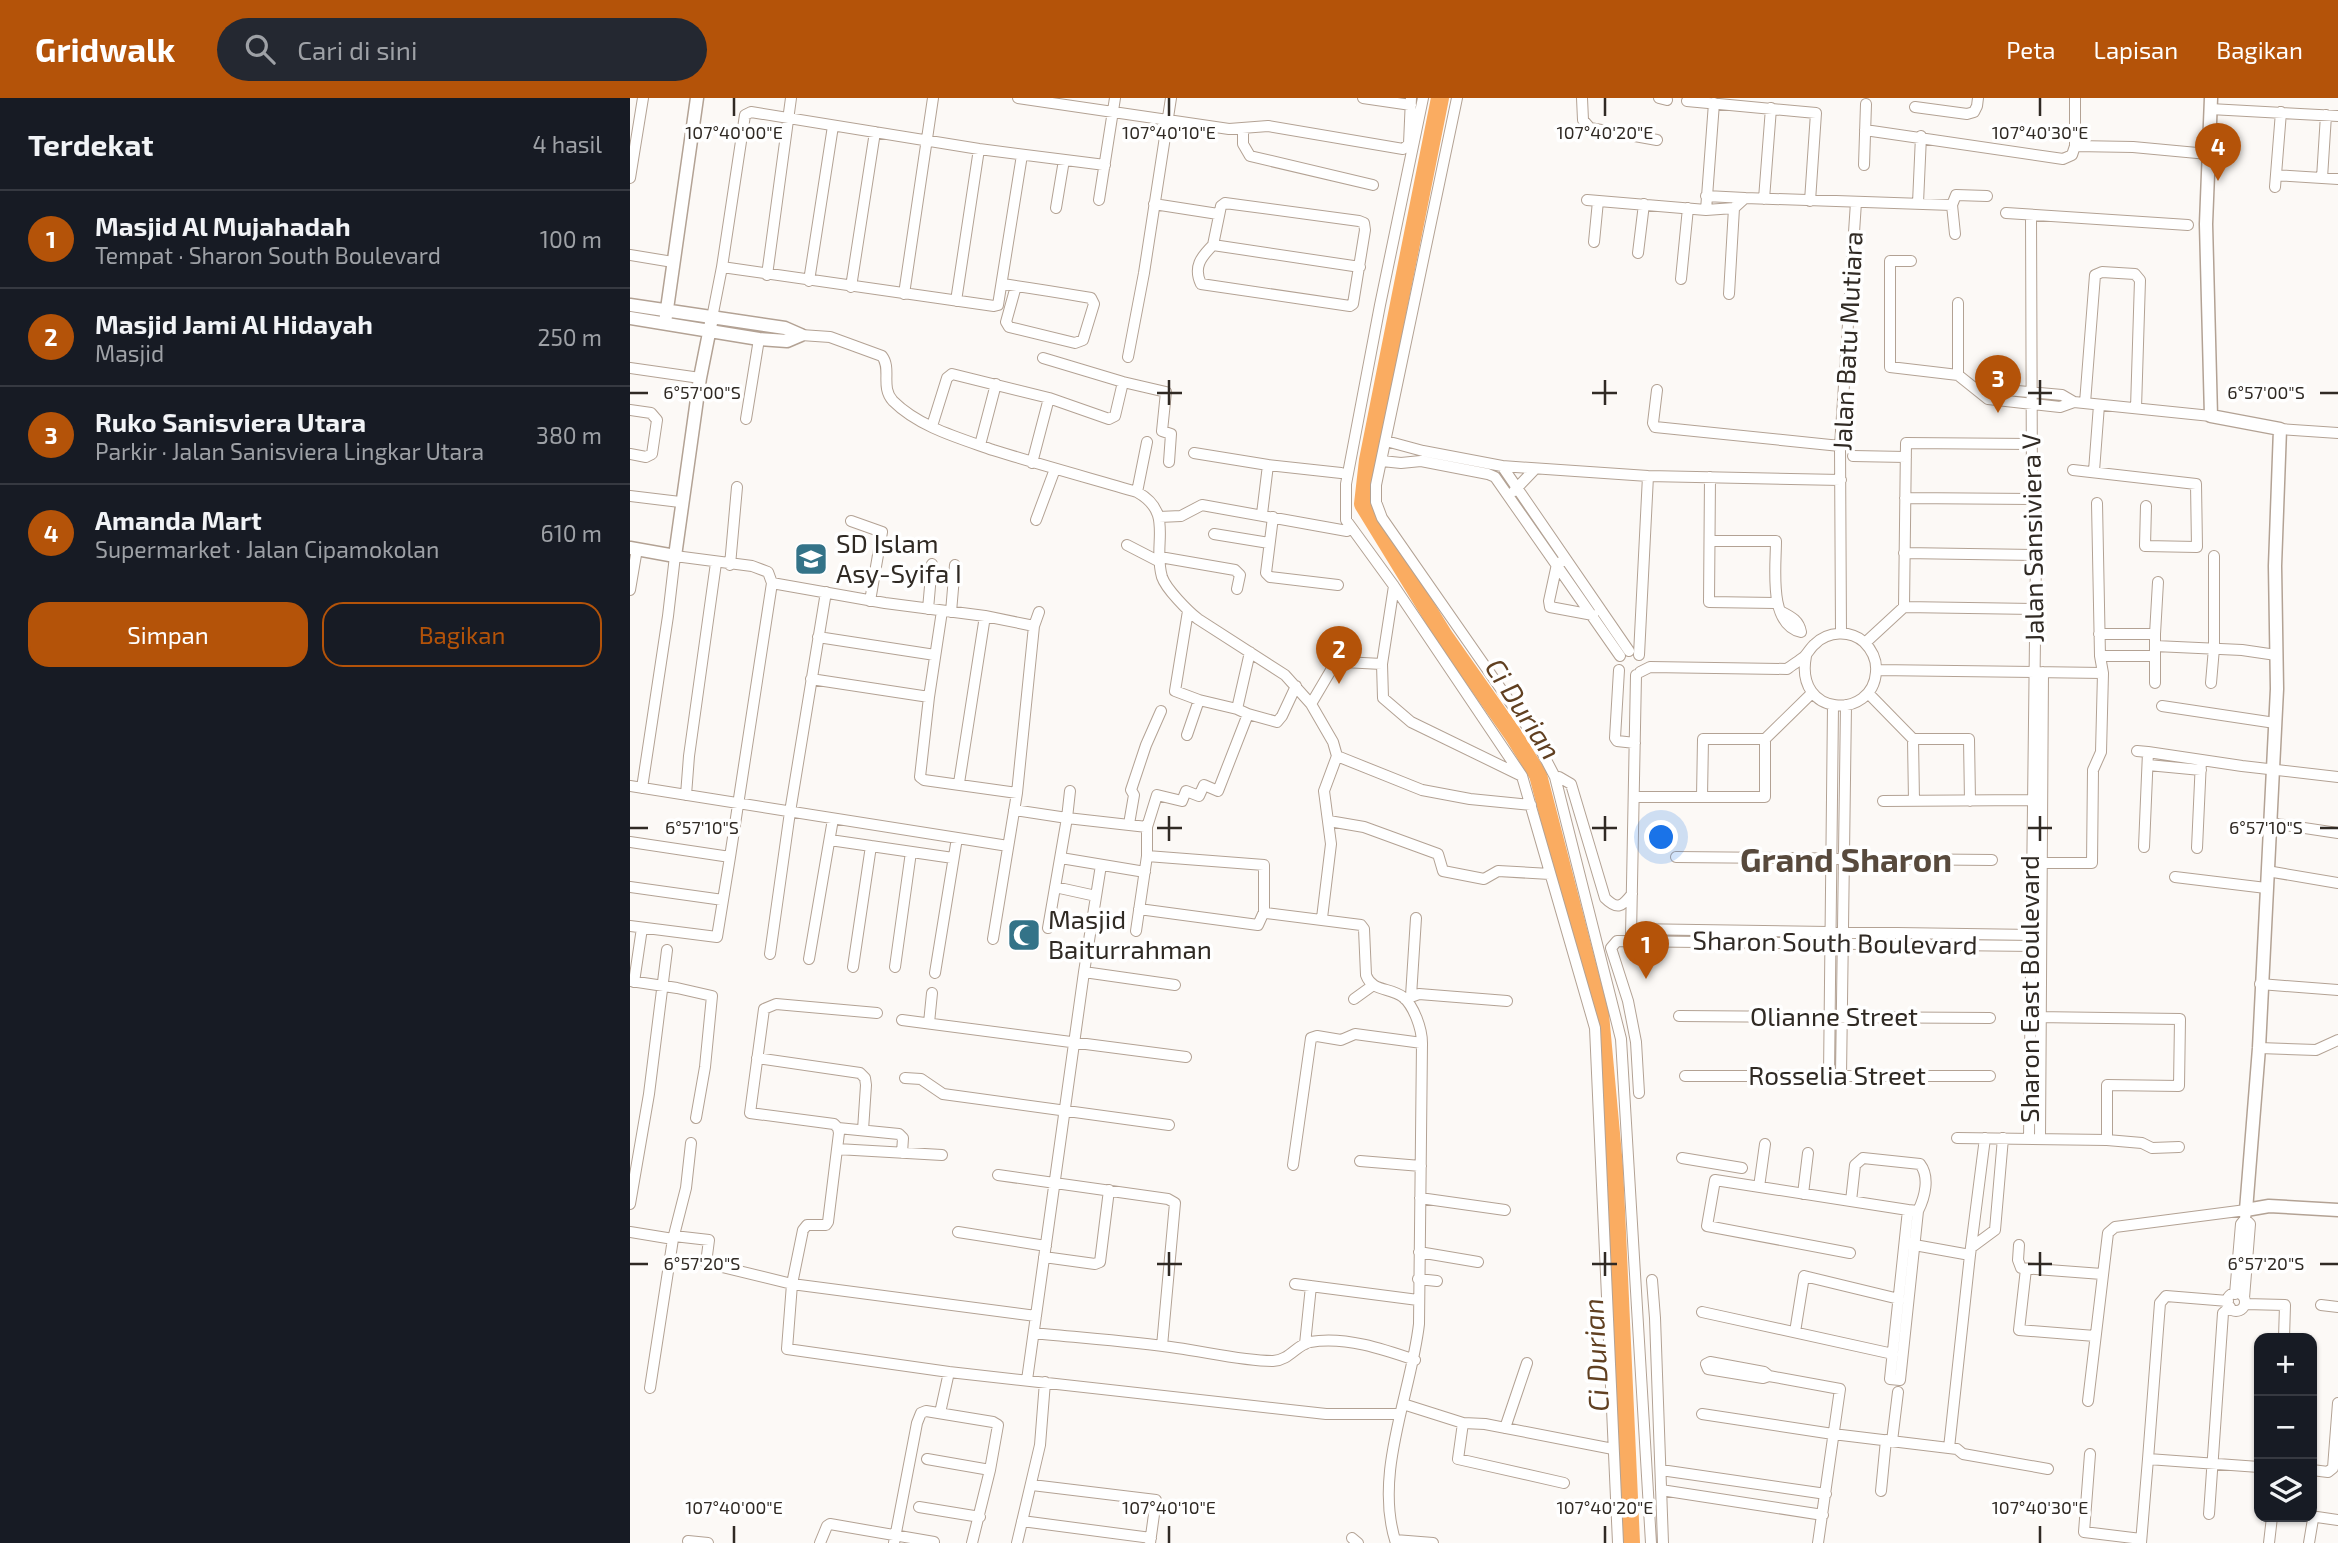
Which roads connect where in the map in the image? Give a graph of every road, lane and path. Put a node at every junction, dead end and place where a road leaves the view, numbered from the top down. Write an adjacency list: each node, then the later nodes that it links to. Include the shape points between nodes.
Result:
1 (643, 98): 32 (street)
2 (697, 98): 75 (street)
3 (791, 98): 25 (street)
4 (933, 98): 33 (street)
5 (1018, 98): 21 (street)
6 (1115, 98): 21 (street)
7 (1171, 98): 26 (street)
8 (1363, 98): 15 (street)
9 (1423, 98): 172 (street, via 1344,496 1346,520)
10 (1457, 98): 113 (street)
11 (1582, 98): 34 (street, via 1583,120 1590,128)
12 (1978, 98): 19 (street, via 1974,112 1967,114)
13 (2075, 98): 35 (street)
14 (1688, 101): 16 (street)
15 (1411, 102): 28 (street, via 1409,144 1403,149 1268,126)
16 (1714, 103): 20 (street); 48 (street)
17 (1866, 104): 29 (street)
18 (2211, 104): 22 (street); 37 (street)
19 (1915, 107)
20 (1771, 108): 51 (street); 55 (street, via 1816,113)
21 (1112, 111): 26 (street); 40 (street)
22 (2281, 112): 23 (street); 42 (street)
23 (2326, 116): 24 (street); 44 (street)
24 (2338, 116)
25 (788, 118): 27 (street); 76 (street, via 745,114); 78 (street)
26 (1168, 121): 28 (street); 58 (street)
27 (834, 126): 30 (street); 80 (street)
28 (1242, 129): 46 (street, via 1242,144 1250,156)
29 (1865, 130): 31 (street); 41 (street)
30 (875, 132): 33 (street); 83 (street)
31 (1921, 136): 35 (street, via 2056,159 2068,158); 57 (street)
32 (633, 140): 43 (street)
33 (927, 140): 36 (street); 84 (street)
34 (1657, 140)
35 (2075, 146): 37 (street)
36 (979, 149): 38 (street); 86 (street)
37 (2208, 154): 108 (street)
38 (1022, 155): 39 (street); 81 (street)
39 (1065, 160): 40 (street); 61 (street)
40 (1105, 165): 52 (street)
41 (1864, 165)
42 (2276, 175): 44 (street); 47 (street)
43 (630, 178)
44 (2322, 178): 45 (street)
45 (2338, 179)
46 (1373, 185)
47 (2275, 187)
48 (1706, 196): 50 (street); 64 (street)
49 (1987, 196): 60 (street, via 1956,195)
50 (1745, 198): 51 (street); 63 (street)
51 (1763, 199): 55 (street)
52 (1099, 200)
53 (1587, 200): 54 (street)
54 (1598, 201): 59 (street); 70 (street)
55 (1810, 201): 56 (street)
56 (1856, 202): 57 (street); 117 (street, Jalan Batu Mutiara)
57 (1918, 203): 60 (street)
58 (1154, 204): 66 (street); 94 (street)
59 (1644, 204): 62 (street); 72 (street)
60 (1952, 205): 69 (street)
61 (1056, 208)
62 (1688, 208): 64 (street); 79 (street)
63 (1734, 208): 64 (street); 85 (street)
64 (1706, 209)
65 (2006, 213): 67 (street)
66 (1218, 214): 71 (street); 77 (street, via 1228,203 1359,221 1366,225)
67 (2031, 215): 68 (street); 103 (street, Jalan Sansiviera V)
68 (2188, 225)
69 (1955, 234)
70 (1594, 242)
71 (1213, 245): 77 (street); 77 (street, via 1197,267 1198,279 1206,286 1350,306)
72 (1638, 253)
73 (630, 255): 75 (street)
74 (1911, 261): 97 (street, via 1891,261 1890,367)
75 (673, 262): 89 (street)
76 (722, 267): 78 (street); 91 (street)
77 (1360, 267)
78 (768, 275): 80 (street)
79 (1681, 279)
80 (809, 281): 83 (street)
81 (1002, 284): 82 (street); 86 (street, via 998,305)
82 (1016, 286): 82 (street, via 1006,322 1009,327 1074,343 1083,340 1094,304 1091,298)
83 (851, 287): 84 (street)
84 (904, 294): 86 (street)
85 (1728, 294)
86 (956, 302)
87 (1958, 303): 97 (street)
88 (630, 305): 89 (street)
89 (666, 317): 90 (street); 91 (street)
90 (630, 318)
91 (710, 324): 92 (street, via 785,328); 93 (street); 98 (street)
92 (801, 335): 93 (street, via 787,341); 110 (street, via 831,337 882,356 891,399)
93 (759, 339): 109 (street)
94 (1128, 357)
95 (1043, 358): 99 (street)
96 (630, 368): 98 (street)
97 (1958, 375): 103 (street, via 1988,399)
98 (700, 378): 144 (street)
99 (1123, 382): 102 (street, via 1115,416 1110,419); 125 (street, via 1166,393 1161,431 1171,434)
100 (996, 384): 102 (street); 110 (street, via 950,375); 116 (street)
101 (1657, 390): 117 (street, via 1655,427)
102 (1049, 398): 126 (street)
103 (2030, 398): 104 (street, via 2060,407); 115 (street, Jalan Sansiviera V)
104 (2085, 403): 105 (street); 106 (street, via 2095,275 2135,274 2140,280)
105 (2099, 405): 106 (street); 132 (street)
106 (2136, 408): 108 (street)
107 (630, 410): 119 (street, via 651,413 657,420 652,454)
108 (2211, 416): 111 (street)
109 (746, 419)
110 (932, 426): 116 (street)
111 (2280, 429): 112 (street); 196 (street)
112 (2338, 433)
113 (1386, 441): 120 (street); 123 (street)
114 (1147, 442): 139 (street)
115 (2031, 444): 122 (street, via 1906,443); 143 (street, Jalan Sansiviera V)
116 (981, 445): 126 (street)
117 (1840, 446): 136 (street, Jalan Batu Mutiara)
118 (1194, 453): 127 (street)
119 (630, 454)
120 (1419, 456): 123 (street, via 1401,463); 124 (street)
121 (1853, 456): 122 (street)
122 (1906, 457): 142 (street)
123 (1382, 461): 459 (street, via 1376,485 1382,518 1533,735 1555,777 1614,1007 1621,1039)
124 (1447, 461): 128 (street); 141 (street, via 1495,477)
125 (1168, 462)
126 (1032, 463): 129 (street)
127 (1268, 465): 133 (street); 147 (street)
128 (1502, 466): 130 (street); 138 (street)
129 (1055, 469): 139 (street); 150 (street)
130 (1535, 469): 134 (street); 138 (street)
131 (2073, 470): 132 (street)
132 (2094, 471): 146 (street, via 2196,484 2197,547 2145,546)
133 (1341, 473)
134 (1647, 476): 135 (street); 197 (street)
135 (1710, 477): 136 (street); 154 (street)
136 (1841, 480): 187 (street, Jalan Batu Mutiara)
137 (737, 487): 167 (street)
138 (1517, 487): 141 (street); 162 (street)
139 (1137, 492): 148 (street, via 1152,501)
140 (630, 496): 144 (street)
141 (1510, 497): 166 (street)
142 (1905, 498): 143 (street); 158 (street)
143 (2032, 499): 159 (street, Jalan Sansiviera V, via 2036,504)
144 (681, 502): 160 (street)
145 (2097, 503): 188 (street)
146 (2146, 506)
147 (1262, 514): 148 (street, via 1202,505 1181,516); 149 (street)
148 (1159, 517): 163 (street)
149 (1273, 517): 152 (street); 155 (street)
150 (1036, 520)
151 (851, 521): 176 (street, via 882,532)
152 (1347, 531)
153 (1214, 534): 155 (street)
154 (1710, 541): 177 (street, via 1776,541); 177 (street, via 1709,603)
155 (1269, 544): 171 (street, via 1265,569 1270,577)
156 (1127, 545): 163 (street)
157 (633, 548): 160 (street); 174 (street)
158 (1904, 553): 159 (street); 178 (street)
159 (2036, 555): 180 (street, Jalan Sansiviera V)
160 (675, 556): 164 (street); 237 (street)
161 (2214, 556): 193 (street)
162 (1567, 558): 166 (street); 197 (street)
163 (1160, 559): 173 (street, via 1235,570 1240,575); 181 (street, via 1164,582)
164 (716, 563): 167 (street); 240 (street)
165 (932, 564): 179 (street)
166 (1557, 564): 184 (street); 184 (street, via 1550,607)
167 (730, 565): 170 (street, via 768,572)
168 (955, 565): 182 (street)
169 (2158, 582): 192 (street)
170 (772, 583): 175 (street); 247 (street)
171 (1338, 585)
172 (1394, 586): 200 (street); 232 (street)
173 (1237, 589)
174 (630, 590)
175 (826, 592): 176 (street); 189 (street)
176 (870, 601): 179 (street)
177 (1775, 603): 191 (street, via 1794,618)
178 (1904, 607): 180 (street); 190 (street)
179 (928, 609): 182 (street)
180 (2035, 609): 204 (street, Jalan Sansiviera V)
181 (1188, 611): 194 (street); 215 (street, via 1175,691)
182 (947, 612): 185 (street); 195 (street)
183 (1039, 612): 186 (street)
184 (1592, 615): 197 (street)
185 (985, 616): 186 (street); 235 (street)
186 (1034, 626): 239 (street)
187 (1841, 633): 190 (street); 191 (street, via 1825,636)
188 (2099, 634): 192 (street); 199 (street)
189 (818, 637): 195 (street); 207 (street)
190 (1865, 643): 203 (street)
191 (1813, 645): 198 (street)
192 (2155, 645): 193 (street); 199 (street); 209 (street)
193 (2214, 648): 196 (street); 210 (street)
194 (1250, 652): 211 (street); 220 (street)
195 (935, 655): 214 (street)
196 (2276, 655): 223 (street)
197 (1636, 656): 201 (street); 202 (street, via 1618,663); 205 (street)
198 (1805, 656): 201 (street); 208 (street)
199 (2100, 656): 206 (street)
200 (1382, 664): 216 (street, via 1334,665); 232 (street, via 1383,698 1409,721)
201 (1787, 669): 208 (street)
202 (1619, 670): 205 (street, via 1630,676); 227 (street, via 1615,738)
203 (1876, 670): 204 (street); 213 (street)
204 (2038, 672): 206 (street); 243 (street, Sharon East Boulevard); 274 (street, Sharon East Boulevard)
205 (1638, 673): 227 (street)
206 (2102, 673): 274 (street, via 2101,752 2093,770 2092,863)
207 (811, 679): 214 (street); 250 (street)
208 (1805, 682): 212 (street)
209 (2155, 683)
210 (2211, 683)
211 (1296, 686): 216 (street); 222 (street, via 1277,722)
212 (1812, 693): 217 (street); 225 (street)
213 (1868, 693): 218 (street); 226 (street)
214 (929, 697): 235 (street, via 920,777)
215 (1199, 700): 220 (street); 224 (street)
216 (1311, 704): 228 (street)
217 (1833, 705): 218 (street); 271 (street)
218 (1846, 705): 272 (street)
219 (2162, 706): 223 (street)
220 (1237, 709): 222 (street)
221 (1161, 712): 255 (street, via 1131,790)
222 (1248, 714): 256 (street, via 1218,791 1204,785 1199,796 1186,791 1182,801 1157,795)
223 (2275, 723): 231 (street)
224 (1187, 734)
225 (1765, 739): 242 (street, via 1703,739); 242 (street, via 1765,797)
226 (1913, 739): 245 (street); 246 (street, via 1969,739)
227 (1635, 743): 241 (street)
228 (1337, 755): 248 (street, via 1422,790); 253 (street, via 1324,790)
229 (2148, 765): 230 (street); 230 (street, via 2143,751); 263 (street)
230 (2201, 765): 231 (street); 264 (street)
231 (2273, 769): 234 (street); 254 (street)
232 (1522, 776): 248 (street)
233 (1559, 777): 284 (street, via 1571,784 1605,898 1617,906)
234 (2338, 777)
235 (960, 783): 239 (street)
236 (630, 786): 237 (street)
237 (642, 788): 240 (street)
238 (1070, 791): 251 (street)
239 (1017, 793): 249 (street)
240 (686, 795): 247 (street)
241 (1635, 797): 242 (street); 284 (street)
242 (1702, 797)
243 (2032, 800): 246 (street); 274 (street, Sharon East Boulevard)
244 (1883, 801): 245 (street)
245 (1914, 801): 246 (street)
246 (1970, 801)
247 (738, 804): 250 (street); 267 (street)
248 (1531, 805): 278 (street)
249 (1014, 810): 251 (street); 262 (street)
250 (790, 812): 252 (street); 303 (street)
251 (1067, 818): 255 (street); 270 (street)
252 (833, 819): 258 (street); 259 (street)
253 (1329, 821): 278 (street, via 1364,827 1438,854 1443,871 1484,880 1498,871); 289 (street, via 1331,844)
254 (2271, 823): 257 (street); 277 (street)
255 (1129, 824): 256 (street)
256 (1147, 827): 266 (street)
257 (2338, 833)
258 (957, 838): 262 (street); 269 (street)
259 (830, 840): 261 (street); 304 (street)
260 (630, 842): 267 (street)
261 (871, 846): 265 (street); 305 (street)
262 (1008, 846): 298 (street)
263 (2144, 847)
264 (2197, 848)
265 (911, 852): 269 (street); 306 (street)
266 (1147, 856): 276 (street); 288 (street, via 1264,865)
267 (730, 857): 286 (street)
268 (1676, 857): 271 (street)
269 (953, 858): 308 (street)
270 (1061, 858): 275 (street); 282 (street)
271 (1832, 859): 272 (street); 295 (street)
272 (1844, 859): 273 (street); 296 (street)
273 (1992, 860)
274 (2036, 863): 299 (street, Sharon East Boulevard)
275 (1101, 865): 276 (street); 285 (street)
276 (1145, 872): 287 (street)
277 (2267, 872): 280 (street); 283 (street)
278 (1550, 874): 426 (street, via 1595,1028)
279 (2175, 877): 283 (street)
280 (2338, 883)
281 (630, 887): 286 (street)
282 (1055, 887): 285 (street); 293 (street)
283 (2266, 888): 310 (street)
284 (1632, 893): 297 (street)
285 (1096, 896): 307 (street)
286 (723, 900): 292 (street, via 718,936)
287 (1139, 909): 288 (street, via 1258,925); 294 (street)
288 (1264, 913): 289 (street)
289 (1322, 918): 313 (street, via 1363,927 1366,975)
290 (1416, 918): 316 (street)
291 (630, 926): 292 (street)
292 (642, 928): 309 (street)
293 (1048, 928)
294 (1136, 931)
295 (1831, 933): 296 (street, Sharon South Boulevard); 297 (street, Sharon South Boulevard); 300 (street)
296 (1843, 933): 299 (street, Sharon South Boulevard); 301 (street)
297 (1631, 934): 300 (street, Sharon South Boulevard); 338 (street, via 1611,948 1636,1042)
298 (993, 939)
299 (2035, 941): 301 (street, Sharon South Boulevard); 323 (street, Sharon East Boulevard)
300 (1831, 944): 301 (street, Sharon South Boulevard); 321 (street)
301 (1843, 944): 322 (street)
302 (667, 950): 311 (street)
303 (770, 954)
304 (809, 959)
305 (853, 967)
306 (895, 967)
307 (1084, 972): 312 (street); 328 (street)
308 (935, 973)
309 (632, 981): 311 (street)
310 (2260, 984): 314 (street); 330 (street)
311 (661, 985): 340 (street, via 712,996); 370 (street)
312 (1175, 985)
313 (1372, 985): 316 (street); 317 (street)
314 (2338, 990)
315 (932, 993): 326 (street)
316 (1408, 998): 318 (street, via 1439,995); 329 (street)
317 (1354, 999)
318 (1507, 1000)
319 (877, 1013): 332 (street, via 768,1005)
320 (1679, 1016): 321 (street, Olianne Street)
321 (1830, 1017): 322 (street, Olianne Street); 334 (street)
322 (1842, 1017): 324 (street, Olianne Street); 335 (street)
323 (2035, 1017): 347 (street, Sharon East Boulevard); 348 (street, via 2180,1019 2179,1086 2107,1085)
324 (1990, 1018)
325 (902, 1020): 326 (street)
326 (929, 1023): 328 (street)
327 (2338, 1041): 330 (street, via 2316,1051)
328 (1075, 1042): 331 (street); 339 (street)
329 (1422, 1043): 358 (street, via 1355,1034 1341,1040 1311,1038); 359 (street)
330 (2259, 1048): 374 (street)
331 (1186, 1057)
332 (757, 1058): 342 (street, via 750,1113); 343 (street, via 860,1073 866,1085)
333 (1685, 1076): 334 (street, Rosselia Street)
334 (1829, 1076): 335 (street, Rosselia Street)
335 (1841, 1076): 336 (street, Rosselia Street)
336 (1990, 1076)
337 (905, 1078): 339 (street, via 923,1080 943,1094)
338 (1639, 1093)
339 (1065, 1111): 341 (street); 363 (street)
340 (696, 1118)
341 (1170, 1125)
342 (838, 1128): 343 (street); 352 (street)
343 (863, 1130): 353 (street, via 899,1134)
344 (1957, 1138): 345 (street)
345 (1985, 1138): 346 (street); 381 (street)
346 (2003, 1138): 347 (street); 381 (street, via 1995,1230)
347 (2035, 1139): 348 (street)
348 (2107, 1140): 351 (street, via 2152,1148)
349 (691, 1143): 377 (street, via 686,1188)
350 (1765, 1144): 365 (street)
351 (2179, 1147)
352 (837, 1149): 353 (street); 391 (street, via 828,1222 804,1226)
353 (902, 1153): 355 (street)
354 (1808, 1153): 367 (street)
355 (942, 1155)
356 (1682, 1158): 360 (street)
357 (1360, 1161): 359 (street)
358 (1293, 1165)
359 (1421, 1166): 368 (street)
360 (1729, 1166): 361 (street); 364 (street)
361 (1742, 1168)
362 (998, 1175): 363 (street)
363 (1054, 1182): 366 (street); 380 (street)
364 (1727, 1182): 365 (street); 383 (street, via 1715,1180 1707,1226)
365 (1759, 1187): 367 (street)
366 (1109, 1190): 384 (street, via 1100,1262); 406 (street, via 1175,1203)
367 (1803, 1194): 369 (street)
368 (1420, 1198): 371 (street); 382 (street)
369 (1851, 1201): 373 (street); 373 (street, via 1855,1165 1863,1158 1920,1164 1926,1172 1924,1200)
370 (630, 1204)
371 (1505, 1210)
372 (2338, 1210): 374 (street, via 2269,1206)
373 (1913, 1211): 378 (street)
374 (2246, 1214): 387 (street, via 2115,1227 2108,1233); 396 (street, via 2241,1224)
375 (958, 1232): 380 (street)
376 (630, 1233): 377 (street)
377 (673, 1237): 391 (street, via 709,1240 706,1264); 414 (street)
378 (1910, 1244): 381 (street); 394 (street); 407 (street, via 1900,1380 1890,1379)
379 (2019, 1245): 386 (street, via 2019,1265)
380 (1046, 1246): 384 (street)
381 (1971, 1251): 425 (street)
382 (1419, 1252): 385 (street); 388 (street)
383 (1850, 1253)
384 (1044, 1258): 400 (street)
385 (1478, 1262)
386 (2026, 1269): 387 (street); 404 (street, via 2018,1330)
387 (2102, 1274): 404 (street)
388 (1418, 1279): 390 (street); 395 (street)
389 (1652, 1280): 434 (street)
390 (1437, 1281)
391 (792, 1284): 400 (street); 410 (street, via 787,1349)
392 (1295, 1284): 393 (street)
393 (1311, 1286): 395 (street); 405 (street)
394 (1899, 1299): 401 (street, via 1804,1276); 407 (street)
395 (1418, 1300): 408 (street)
396 (2236, 1301): 403 (street, via 2285,1305); 429 (street, via 2166,1296 2160,1303); 430 (street, via 2223,1313)
397 (2322, 1305): 398 (street)
398 (2338, 1307)
399 (1702, 1312): 401 (street)
400 (1036, 1316): 402 (street)
401 (1795, 1332): 407 (street)
402 (1034, 1333): 406 (street); 412 (street)
403 (2284, 1333)
404 (2095, 1336): 416 (street)
405 (1305, 1344): 406 (street, via 1291,1355 1271,1361); 408 (street, via 1329,1342 1380,1349)
406 (1162, 1346)
407 (1894, 1354)
408 (1415, 1360): 418 (street)
409 (1527, 1363): 422 (street)
410 (948, 1371): 412 (street); 419 (street)
411 (1769, 1376): 411 (street, via 1708,1369 1706,1364 1764,1371); 423 (street, via 1840,1389)
412 (1027, 1380): 413 (street)
413 (1045, 1382): 418 (street, via 1329,1414); 437 (street)
414 (650, 1388)
415 (1898, 1392): 424 (street)
416 (2088, 1401)
417 (2338, 1403): 435 (street, via 2333,1468)
418 (1402, 1409): 421 (street); 452 (street, via 1389,1491 1389,1521)
419 (940, 1413): 433 (street, via 998,1424); 447 (street, via 922,1412 917,1423)
420 (1702, 1414): 423 (street)
421 (1463, 1423): 422 (street); 436 (street, via 1458,1459)
422 (1505, 1427): 426 (street)
423 (1833, 1434): 424 (street); 440 (street)
424 (1889, 1440): 425 (street); 439 (street)
425 (1949, 1448): 432 (street)
426 (1613, 1449): 458 (street)
427 (2090, 1454): 450 (street, via 2084,1532)
428 (927, 1459): 433 (street)
429 (2148, 1459): 430 (street); 450 (street)
430 (2213, 1463): 431 (street); 442 (street)
431 (2254, 1467)
432 (2048, 1469)
433 (990, 1470): 443 (street)
434 (1661, 1470): 438 (street); 440 (street)
435 (2317, 1471)
436 (1564, 1483)
437 (1032, 1485): 445 (street); 449 (street, via 1158,1501)
438 (1661, 1490): 440 (street); 460 (street)
439 (1881, 1491)
440 (1824, 1506): 461 (street)
441 (919, 1507): 443 (street)
442 (2209, 1514)
443 (979, 1517): 455 (street)
444 (2338, 1520): 463 (street, via 2313,1519)
445 (1022, 1521): 449 (street); 456 (street)
446 (2271, 1522): 462 (street)
447 (895, 1539): 451 (street); 454 (street, via 831,1524)
448 (688, 1541): 453 (street)
449 (1150, 1541)
450 (2141, 1541)
451 (934, 1542)
452 (1395, 1542): 457 (street)
453 (708, 1543)
454 (820, 1543)
455 (972, 1543)
456 (1017, 1543)
457 (1433, 1543)
458 (1618, 1543)
459 (1651, 1543)
460 (1662, 1543)
461 (1818, 1543)
462 (2269, 1543)
463 (2309, 1543)

